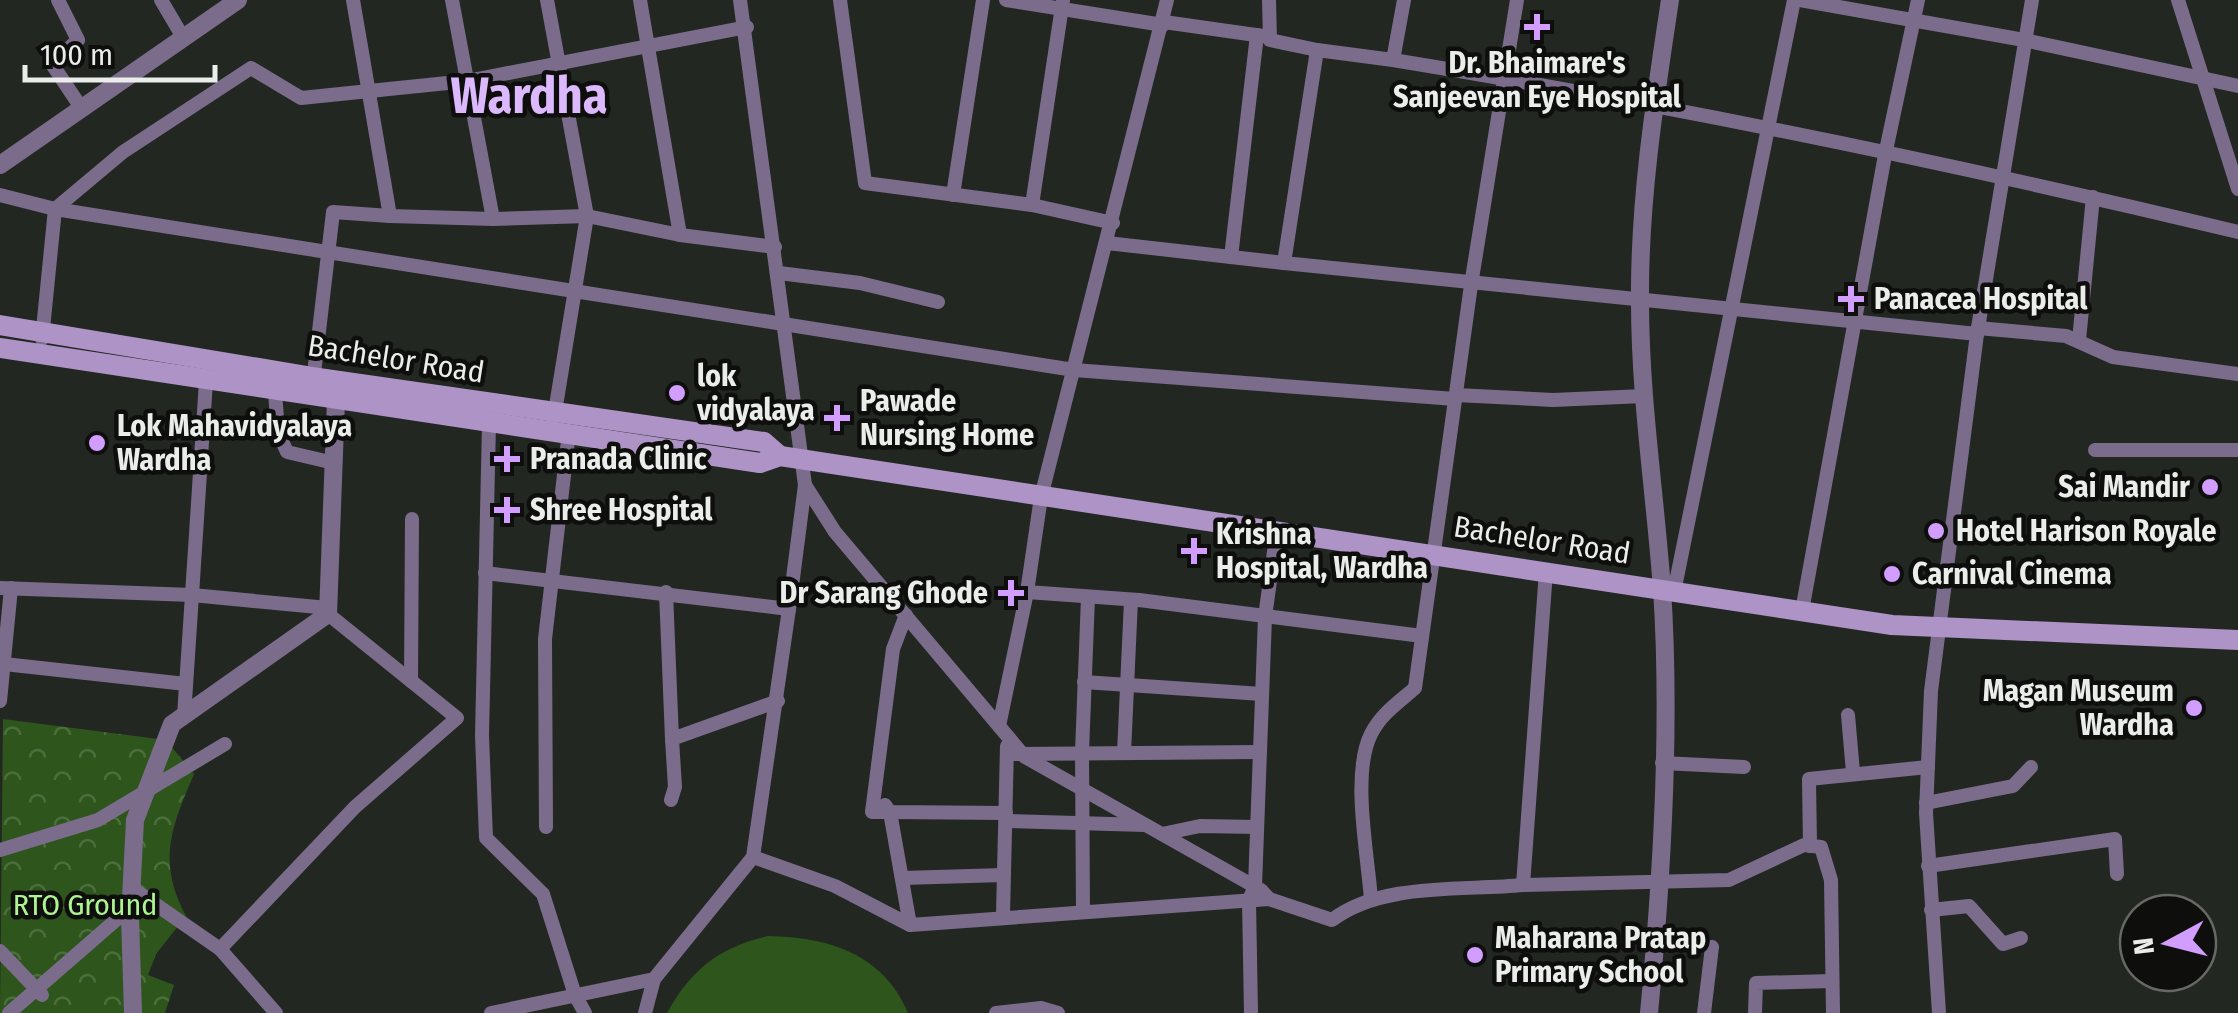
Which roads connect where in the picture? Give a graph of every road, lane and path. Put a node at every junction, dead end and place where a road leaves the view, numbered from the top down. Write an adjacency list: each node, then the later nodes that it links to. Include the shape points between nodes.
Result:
1 (58, 0): 37 (street, via 78,40 52,64)
2 (162, 0): 26 (street)
3 (238, 0): 26 (street)
4 (354, 0): 36 (street)
5 (452, 0): 34 (street)
6 (547, 0): 31 (street)
7 (640, 0): 28 (street)
8 (840, 0): 45 (street, via 865,184)
9 (983, 0): 45 (street)
10 (1006, 0): 21 (street)
11 (1167, 0): 23 (street)
12 (1269, 0): 25 (street)
13 (1404, 0): 30 (street)
14 (1516, 0): 32 (street)
15 (1670, 0): 38 (street)
16 (1797, 0): 22 (street); 39 (street)
17 (1918, 0): 22 (street)
18 (2032, 0): 27 (street)
19 (2178, 0): 33 (street)
20 (744, 1): 24 (street)
21 (1063, 4): 23 (street); 47 (street)
22 (1914, 20): 27 (street); 40 (street)
23 (1163, 24): 25 (street); 52 (street)
24 (746, 26): 28 (street); 56 (street)
25 (1263, 36): 29 (street); 58 (street)
26 (184, 39): 37 (street)
27 (2024, 40): 33 (street); 42 (street)
28 (648, 46): 31 (street); 54 (street)
29 (1317, 50): 30 (street); 59 (street)
30 (1393, 60): 32 (street)
31 (557, 64): 34 (street); 50 (street)
32 (1502, 78): 38 (street); 61 (street)
33 (2202, 78): 35 (street); 43 (street)
34 (467, 80): 36 (street); 51 (street)
35 (2238, 86)
36 (369, 92): 48 (street, via 300,98 251,68 123,152); 49 (street)
37 (82, 109): 41 (street)
38 (1653, 109): 39 (street); 63 (street)
39 (1770, 131): 40 (street); 65 (street)
40 (1884, 155): 42 (street); 66 (street)
41 (0, 165)
42 (2003, 179): 46 (street); 69 (street)
43 (2238, 189)
44 (0, 195): 48 (street)
45 (953, 195): 47 (street)
46 (2092, 197): 53 (street); 71 (street)
47 (1032, 205): 52 (street)
48 (56, 209): 57 (street); 70 (street)
49 (390, 216): 51 (street); 57 (street, via 333,212)
50 (587, 216): 51 (street); 54 (street); 62 (street)
51 (493, 219)
52 (1113, 222): 55 (street)
53 (2238, 232)
54 (680, 235): 56 (street)
55 (1107, 243): 58 (street); 74 (street)
56 (775, 247): 60 (street)
57 (330, 256): 62 (street); 77 (street)
58 (1231, 257): 59 (street)
59 (1284, 263): 61 (street)
60 (778, 273): 64 (street); 67 (street)
61 (1471, 285): 63 (street); 80 (street)
62 (575, 290): 67 (street); 83 (street)
63 (1640, 299): 65 (street); 79 (street)
64 (938, 302)
65 (1732, 308): 66 (street); 97 (street)
66 (1854, 322): 69 (street); 105 (street)
67 (785, 324): 74 (street); 86 (street)
68 (0, 325): 70 (main road, Bachelor Road)
69 (1978, 331): 71 (street); 108 (street)
70 (43, 333): 73 (street); 77 (main road, Bachelor Road)
71 (2079, 340): 75 (street, via 2113,357)
72 (0, 348): 73 (main road, Bachelor Road)
73 (40, 355): 76 (main road, Bachelor Road)
74 (1074, 370): 80 (street); 89 (street)
75 (2238, 374)
76 (206, 381): 78 (main road, Bachelor Road); 100 (street)
77 (312, 387): 78 (main road, Bachelor Road); 81 (main road, Bachelor Road); 83 (main road, Bachelor Road)
78 (275, 392): 87 (street, via 278,432 288,452)
79 (1644, 396): 80 (street); 97 (street)
80 (1455, 397): 92 (street)
81 (336, 400): 82 (main road, Bachelor Road); 87 (street)
82 (489, 424): 83 (main road, Bachelor Road); 94 (street)
83 (559, 424): 86 (main road, Bachelor Road, via 764,442 780,456); 95 (street)
84 (2094, 450): 85 (street)
85 (2238, 450)
86 (804, 461): 88 (street); 89 (main road, Bachelor Road)
87 (334, 463): 104 (street)
88 (805, 485): 103 (street); 106 (street)
89 (1042, 497): 91 (main road, Bachelor Road); 99 (street)
90 (412, 520): 112 (street)
91 (1277, 530): 92 (main road, Bachelor Road); 107 (street)
92 (1433, 552): 93 (main road, Bachelor Road); 109 (street)
93 (1546, 571): 97 (main road, Bachelor Road); 155 (street)
94 (485, 573): 95 (street); 123 (street)
95 (555, 579): 98 (street); 144 (street, via 545,639)
96 (6, 588): 100 (street); 111 (street)
97 (1668, 591): 105 (main road, Bachelor Road); 131 (street)
98 (666, 592): 103 (street); 124 (street)
99 (1027, 592): 101 (street); 122 (street)
100 (192, 596): 104 (street); 114 (street)
101 (1088, 596): 102 (street); 113 (street)
102 (1132, 600): 107 (street); 115 (street)
103 (789, 610): 118 (street)
104 (328, 611): 112 (street); 120 (street)
105 (1802, 611): 108 (main road, Bachelor Road)
106 (906, 615): 122 (street); 140 (street, via 893,650 872,812)
107 (1265, 616): 109 (street); 116 (street)
108 (1937, 627): 110 (main road, Bachelor Road); 133 (street)
109 (1422, 636): 158 (street, via 1415,688 1384,714 1367,751 1363,791)
110 (2238, 640)
111 (4, 664): 114 (street); 117 (street)
112 (411, 681): 121 (street)
113 (1084, 682): 115 (street); 126 (street)
114 (186, 684): 120 (street)
115 (1127, 688): 116 (street); 128 (street)
116 (1262, 694): 127 (street)
117 (0, 701)
118 (778, 702): 124 (street); 149 (street)
119 (1848, 715): 135 (street)
120 (184, 716): 137 (street, via 172,724)
121 (457, 718): 123 (street); 165 (street, via 355,807)
122 (1003, 731): 129 (street); 130 (street)
123 (482, 736): 170 (street, via 486,838 543,894)
124 (672, 739): 138 (street)
125 (225, 744): 137 (street)
126 (1082, 752): 128 (street); 130 (street); 136 (street)
127 (1260, 752): 128 (street); 145 (street)
128 (1124, 753)
129 (1007, 755): 130 (street); 141 (street)
130 (1026, 757): 136 (street)
131 (1662, 763): 132 (street); 154 (street)
132 (1744, 767)
133 (1928, 767): 135 (street); 139 (street)
134 (2031, 767): 139 (street, via 2013,786)
135 (1853, 772): 147 (street, via 1809,779)
136 (1081, 787): 142 (street); 143 (street)
137 (143, 794): 148 (street, via 98,820); 157 (street)
138 (670, 800)
139 (1926, 803): 150 (street)
140 (890, 812): 141 (street); 153 (street)
141 (1006, 817): 142 (street); 152 (street)
142 (1081, 823): 143 (street); 159 (street)
143 (1146, 825): 146 (street)
144 (546, 827)
145 (1257, 827): 146 (street, via 1200,826); 156 (street)
146 (1162, 834): 156 (street)
147 (1810, 846): 154 (street, via 1728,880); 168 (street, via 1821,847 1828,861)
148 (0, 850)
149 (754, 858): 162 (street, via 835,886); 167 (street)
150 (1928, 866): 151 (street, via 2116,838); 160 (street)
151 (2118, 874)
152 (1004, 875): 153 (street); 161 (street)
153 (902, 878): 162 (street)
154 (1661, 884): 155 (street); 180 (street)
155 (1523, 885): 158 (street, via 1398,892)
156 (1252, 893): 158 (street, via 1332,920); 159 (street); 179 (street)
157 (131, 897): 165 (street); 169 (street); 172 (street)
158 (1372, 900)
159 (1083, 910): 161 (street)
160 (1931, 910): 163 (street, via 1969,906 2003,944); 184 (street)
161 (1003, 915): 162 (street)
162 (910, 925)
163 (2021, 938)
164 (1712, 947): 181 (street)
165 (220, 949): 173 (street)
166 (0, 951): 169 (street)
167 (654, 979): 170 (street); 176 (street)
168 (1832, 980): 182 (street, via 1756,983); 183 (street)
169 (40, 992): 171 (street)
170 (575, 995): 174 (street); 175 (street)
171 (8, 1013)
172 (133, 1013)
173 (276, 1013)
174 (491, 1013)
175 (585, 1013)
176 (646, 1013)
177 (996, 1013): 178 (street)
178 (1058, 1013)
179 (1251, 1013)
180 (1649, 1013)
181 (1704, 1013)
182 (1755, 1013)
183 (1833, 1013)
184 (1939, 1013)

